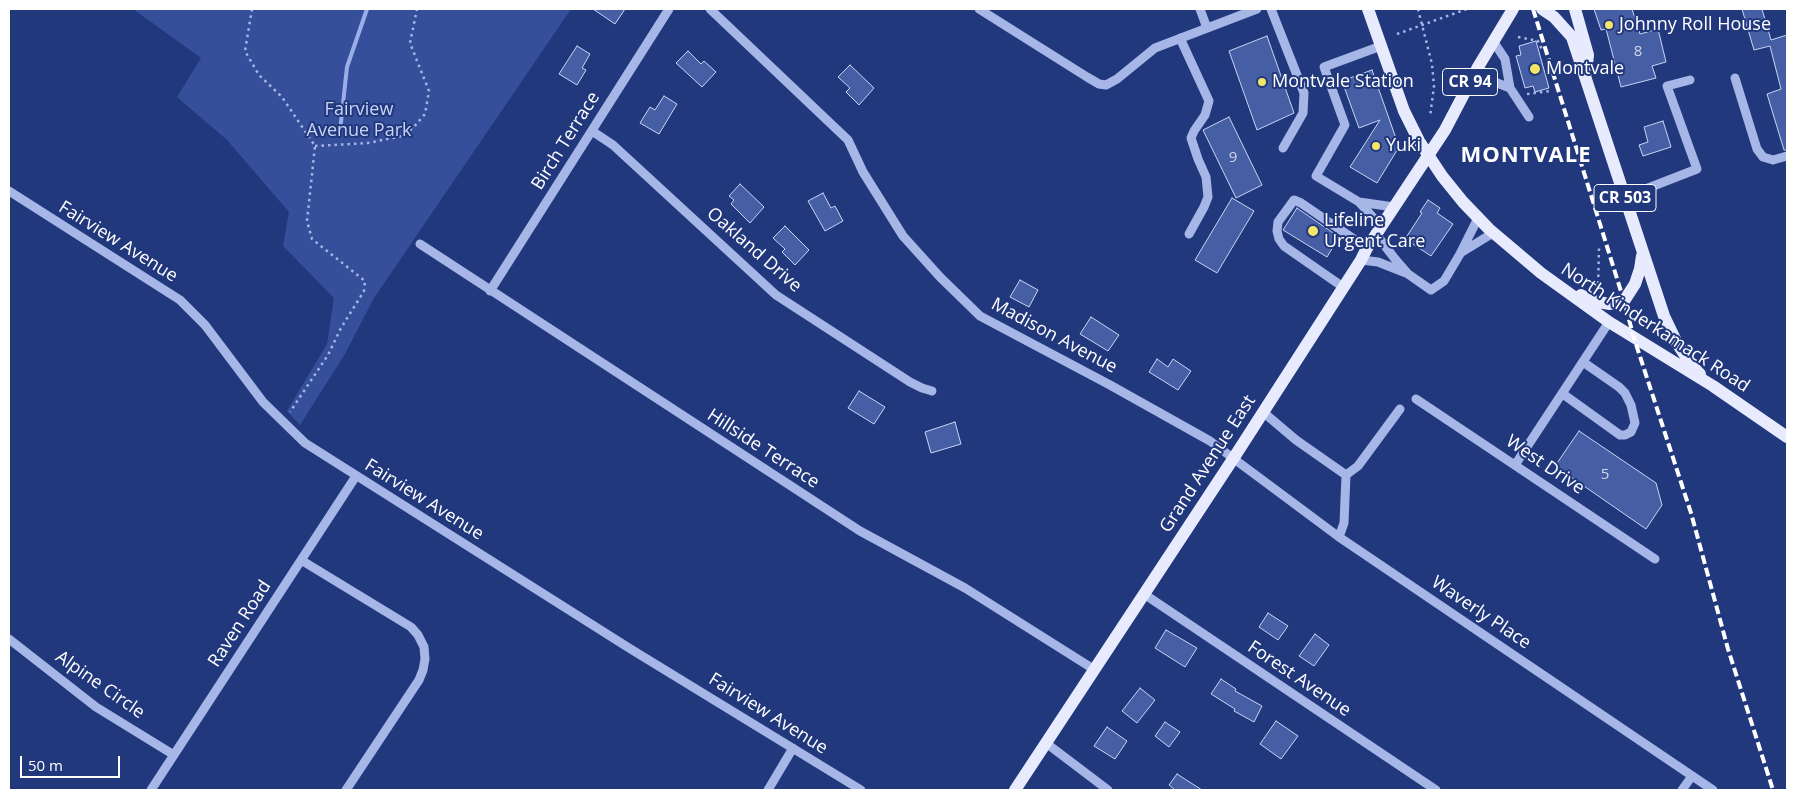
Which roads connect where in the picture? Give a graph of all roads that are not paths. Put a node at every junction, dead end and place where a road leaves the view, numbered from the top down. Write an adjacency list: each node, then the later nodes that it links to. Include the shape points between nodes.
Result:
1 (669, 9): 21 (street, Birch Terrace)
2 (710, 9): 52 (street, Madison Avenue, via 848,140 863,172 903,236 980,316 1210,441)
3 (979, 9): 12 (street, via 1099,84 1117,80 1156,48)
4 (1200, 9): 11 (street)
5 (1257, 9): 11 (street)
6 (1271, 9): 22 (street, via 1304,93 1303,113)
7 (1368, 9): 14 (main road, CR 503)
8 (1513, 9): 13 (main road, CR 94)
9 (1542, 9): 16 (main road, CR 503, via 1572,37)
10 (1575, 9): 16 (main road, via 1588,55)
11 (1207, 28): 12 (street)
12 (1180, 38): 32 (street, via 1209,101 1205,115 1191,138 1206,178 1208,197)
13 (1493, 41): 15 (main road, CR 94); 19 (street, via 1505,59)
14 (1381, 46): 23 (main road, CR 503, via 1404,111); 27 (street, via 1324,67 1345,125 1316,176)
15 (1478, 67): 19 (street, via 1492,81); 23 (main road, CR 94, via 1445,130)
16 (1586, 78): 26 (main road, CR 503)
17 (1735, 78): 24 (street, via 1757,149 1763,157 1773,160)
18 (1690, 80): 26 (street, via 1668,86 1697,169)
19 (1510, 88): 20 (street)
20 (1528, 117)
21 (592, 131): 41 (street, Birch Terrace); 46 (street, Oakland Drive, via 613,145 776,295 910,382)
22 (1283, 148)
23 (1428, 154): 28 (main road, Grand Avenue East / CR 94); 29 (main road, North Kinderkamack Road / CR 503, via 1442,176)
24 (1787, 156)
25 (9, 191): 55 (street, Fairview Avenue, via 180,300 205,325 253,390 284,422 305,443)
26 (1625, 197): 35 (main road, CR 503)
27 (1359, 202): 28 (street); 30 (street)
28 (1394, 207): 30 (main road, Grand Avenue East / CR 94)
29 (1478, 218): 31 (main road, North Kinderkamack Road / CR 503); 36 (street)
30 (1378, 230): 34 (main road, Grand Avenue East / CR 94); 39 (street, via 1395,260)
31 (1493, 233): 36 (street); 38 (main road, North Kinderkamack Road / CR 503)
32 (1189, 234)
33 (420, 244): 41 (street, Hillside Terrace)
34 (1367, 248): 37 (main road, Grand Avenue East / CR 94); 40 (street, via 1294,200 1278,222 1277,231 1284,246)
35 (1642, 253): 42 (main road, via 1635,284); 45 (main road, CR 503, via 1677,343 1692,366)
36 (1460, 254): 39 (street, via 1444,280 1431,290)
37 (1361, 260): 39 (street, via 1378,262); 40 (main road, Grand Avenue East / CR 94)
38 (1541, 273): 42 (main road, via 1592,301 1610,304); 43 (main road, North Kinderkamack Road / CR 503)
39 (1408, 274)
40 (1343, 287): 50 (main road, Grand Avenue East / CR 94)
41 (490, 291): 61 (street, Hillside Terrace, via 860,531 965,588)
42 (1624, 301): 43 (main road)
43 (1609, 322): 44 (street); 45 (main road, North Kinderkamack Road / CR 503)
44 (1583, 362): 47 (street); 47 (street, via 1625,394 1635,423 1631,432 1620,435)
45 (1713, 386): 51 (main road, North Kinderkamack Road / CR 503)
46 (932, 391)
47 (1563, 394): 53 (street)
48 (1416, 399): 53 (street, West Drive)
49 (1400, 409): 54 (street, via 1358,466)
50 (1263, 412): 52 (main road, Grand Avenue East / CR 94); 54 (street)
51 (1787, 438)
52 (1233, 459): 56 (street, Waverly Place); 59 (main road, Grand Avenue East / CR 94)
53 (1516, 465): 57 (street, West Drive)
54 (1346, 475): 56 (street, via 1344,523)
55 (356, 476): 58 (street, Raven Road); 63 (street, Fairview Avenue)
56 (1339, 537): 65 (street, Waverly Place)
57 (1656, 559)
58 (301, 560): 64 (street, Raven Road); 67 (street, via 411,627 424,647 424,670 419,680)
59 (1144, 594): 61 (main road, Grand Avenue East / CR 94); 72 (street, Forest Avenue)
60 (9, 638): 64 (street, Alpine Circle, via 96,706)
61 (1095, 670): 62 (main road, Grand Avenue East / CR 94)
62 (1046, 743): 70 (main road, Grand Avenue East / CR 94); 71 (street)
63 (793, 748): 68 (street); 69 (street, Fairview Avenue)
64 (174, 755): 66 (street, Raven Road)
65 (1692, 776): 73 (street); 74 (street, Waverly Place)
66 (151, 790)
67 (346, 790)
68 (768, 790)
69 (861, 790)
70 (1015, 790)
71 (1108, 790)
72 (1436, 790)
73 (1682, 790)
74 (1713, 790)

